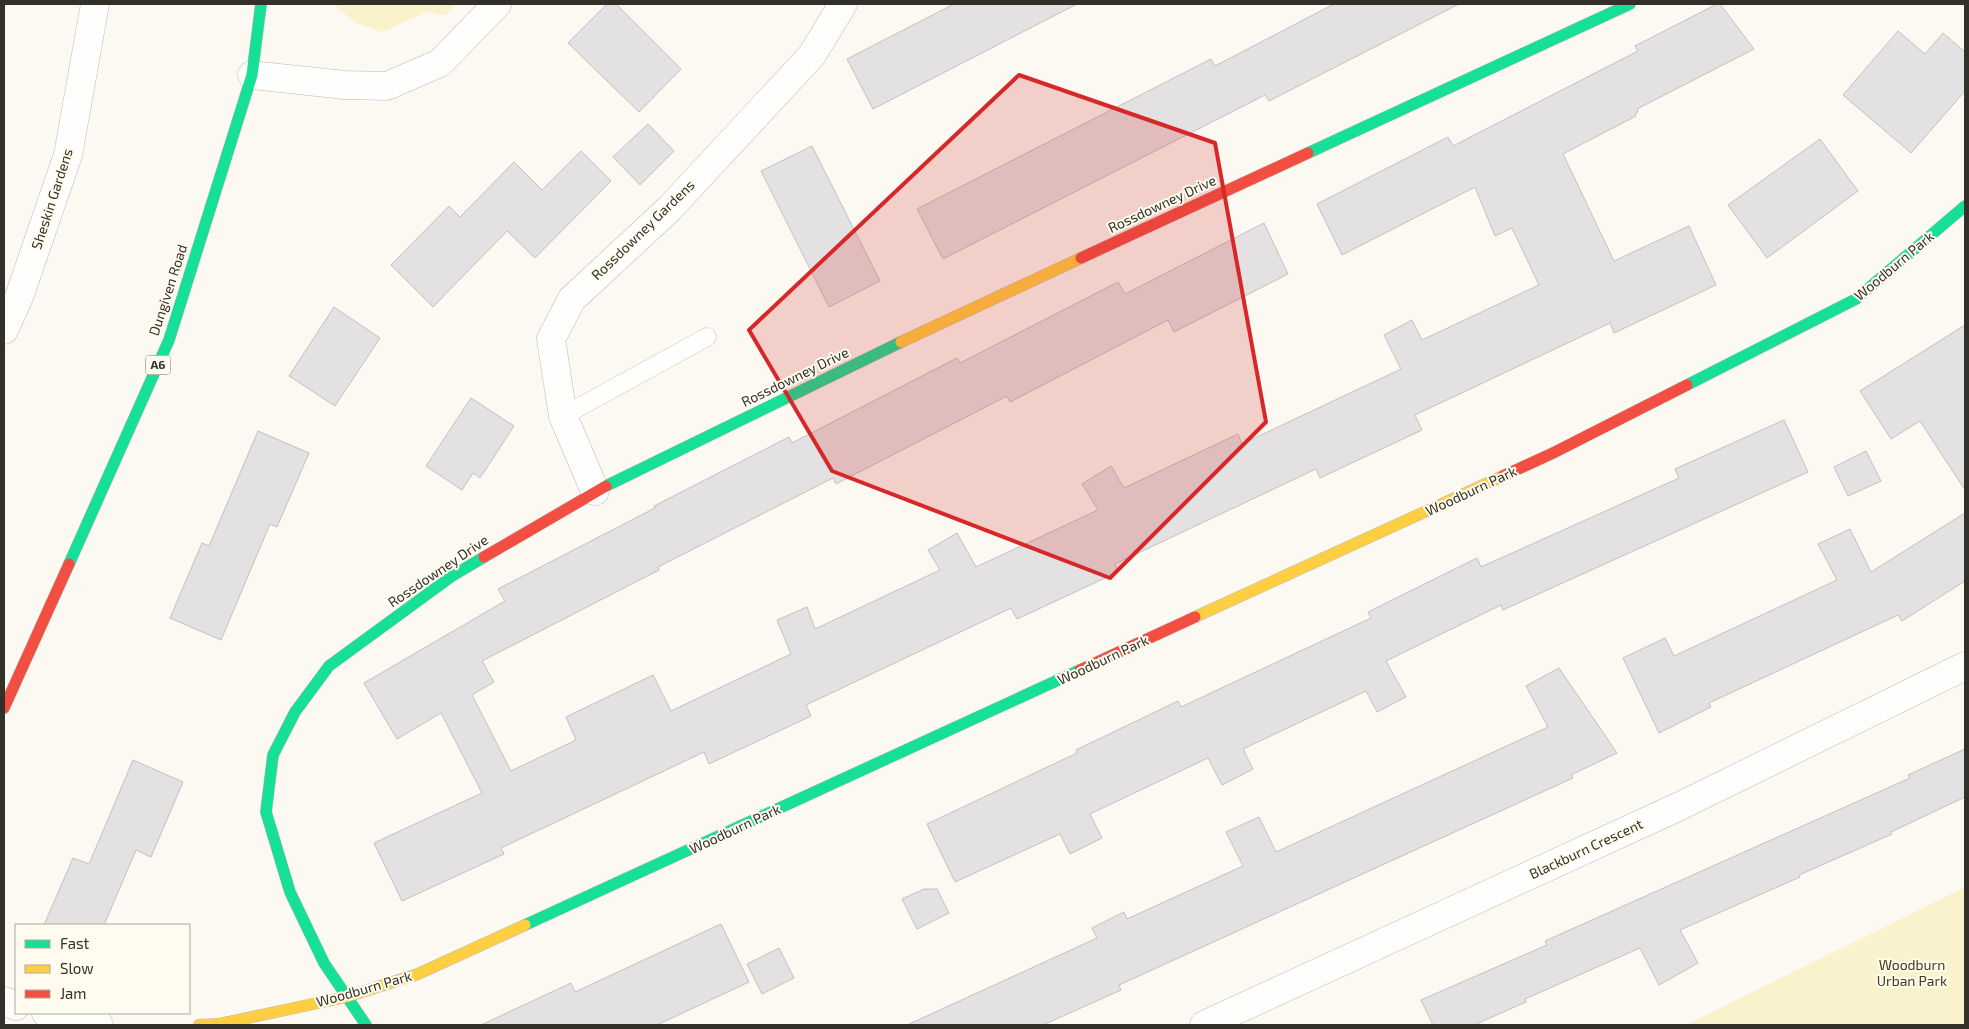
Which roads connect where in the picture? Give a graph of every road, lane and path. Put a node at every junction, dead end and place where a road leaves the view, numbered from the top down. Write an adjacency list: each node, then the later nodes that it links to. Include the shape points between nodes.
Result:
1 (95, 4): 8 (street, Sheskin Gardens, via 68,156 19,297)
2 (260, 4): 6 (main road, Dungiven Road / A6)
3 (497, 4): 6 (street, via 440,63 387,86 344,85)
4 (843, 4): 10 (street, Rossdowney Gardens, via 812,55 669,208 572,299 551,339)
5 (1630, 4): 11 (main road, Rossdowney Drive, via 950,318)
6 (252, 74): 13 (main road, Dungiven Road / A6, via 169,340)
7 (1965, 206): 14 (main road, Woodburn Park, via 1856,299 1553,453 418,974)
8 (4, 330)
9 (707, 337): 10 (lane)
10 (563, 416): 11 (street, Rossdowney Gardens)
11 (595, 491): 14 (main road, Rossdowney Drive, via 452,576 329,666 295,712 272,755 266,812 271,830 290,892 324,963)
12 (1965, 666): 19 (street, Blackburn Crescent, via 1680,806)
13 (4, 708)
14 (346, 997): 17 (main road, Woodburn Park, via 219,1024); 18 (main road, Rossdowney Drive)
15 (50, 1014): 16 (street)
16 (99, 1025)
17 (199, 1025)
18 (366, 1025)
19 (1204, 1025)

